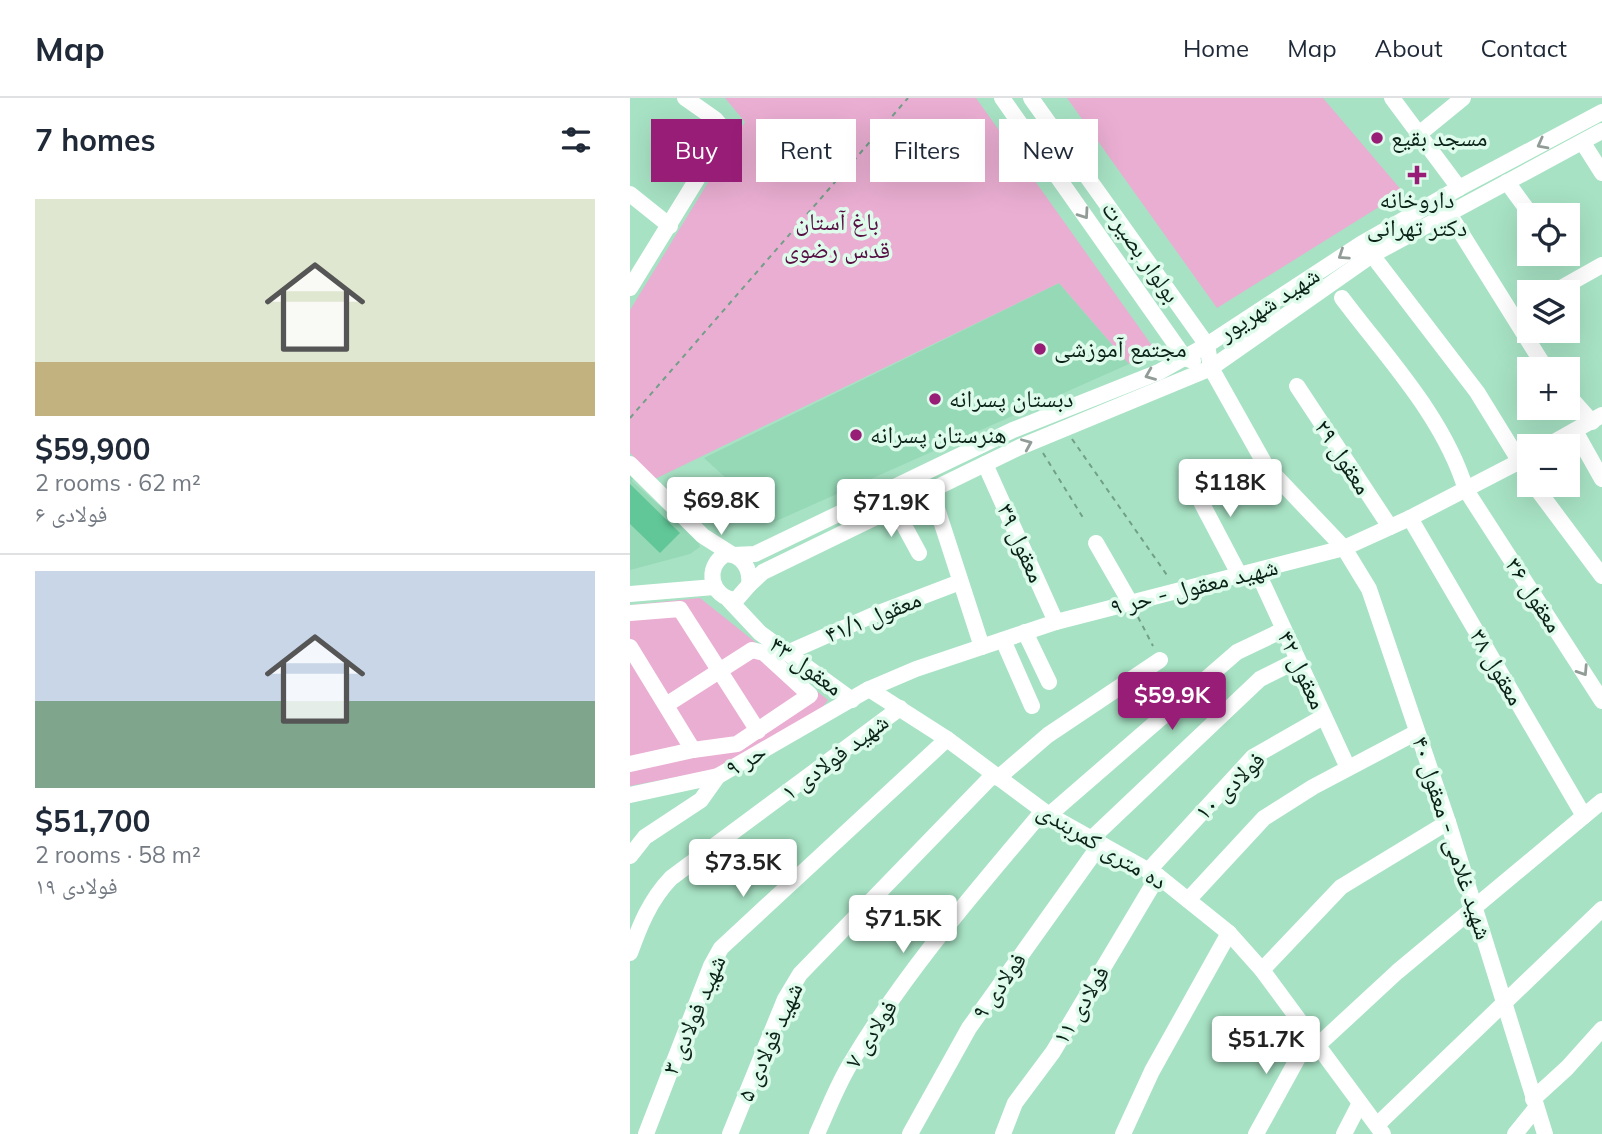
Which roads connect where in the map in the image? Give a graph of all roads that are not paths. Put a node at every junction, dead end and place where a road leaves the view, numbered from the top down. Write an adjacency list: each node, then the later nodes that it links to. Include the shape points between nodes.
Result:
1 (685, 98): 16 (street, via 726,132)
2 (1002, 98): 24 (street, بولوار بصیرت, one-way to 24)
3 (1031, 98): 22 (street, بولوار بصیرت)
4 (1392, 98): 8 (street)
5 (1463, 98): 8 (street)
6 (1602, 112): 12 (street, شهید شهریور, one-way to 12)
7 (1602, 131): 9 (street, شهید شهریور)
8 (1419, 134): 12 (street)
9 (1583, 143): 10 (street); 11 (street, شهید شهریور)
10 (1602, 173)
11 (1507, 181): 14 (street); 15 (street, شهید شهریور)
12 (1459, 188): 22 (street, شهید شهریور, one-way to 22, via 1361,244)
13 (630, 194): 16 (street)
14 (1523, 203)
15 (1448, 212): 17 (street, شهید شهریور); 23 (street)
16 (670, 226): 20 (street)
17 (1372, 255): 25 (street, شهید شهریور); 31 (street)
18 (1602, 265): 19 (street)
19 (1575, 280)
20 (630, 288)
21 (1342, 298): 38 (street, معقول ۳۶, via 1440,429 1457,459)
22 (1207, 345): 24 (street, شهید شهریور); 25 (street, بولوار بصیرت)
23 (1539, 357)
24 (1185, 358): 25 (street); 47 (street, شهید شهریور, one-way to 47, via 1013,430 755,554)
25 (1212, 368): 34 (street, شهید شهریور, one-way to 25); 45 (street, شهید غلامی - معقول ۴۰, via 1266,466)
26 (1297, 386): 42 (street, معقول ۲۹)
27 (1580, 405): 28 (street)
28 (1597, 419): 29 (street)
29 (1575, 431): 30 (street); 36 (street)
30 (1569, 434)
31 (1517, 450)
32 (1517, 462): 38 (street, شهید معقول - حر ۹)
33 (630, 464): 43 (street)
34 (985, 464): 37 (street, شهید شهریور); 59 (street, معقول ۳۹)
35 (1189, 479): 50 (street)
36 (1602, 479)
37 (931, 490): 40 (street, شهید شهریور); 52 (street)
38 (1466, 490): 41 (street, شهید معقول - حر ۹); 75 (street, معقول ۳۶, one-way to 75)
39 (1543, 497): 51 (street)
40 (894, 507): 46 (street); 54 (street, شهید شهریور, via 762,572)
41 (1410, 518): 42 (street, شهید معقول - حر ۹); 91 (street, معقول ۳۸)
42 (1390, 527): 45 (street, شهید معقول - حر ۹)
43 (703, 536): 47 (street); 48 (street)
44 (1096, 543): 57 (street)
45 (1344, 548): 49 (street, شهید معقول - حر ۹); 81 (street, شهید غلامی - معقول ۴۰, via 1369,589)
46 (919, 553)
47 (733, 555): 48 (street, via 726,554); 54 (street, via 747,568)
48 (715, 563): 53 (street)
49 (1257, 571): 50 (street, شهید معقول - حر ۹); 60 (street, معقول ۴۲)
50 (1240, 576): 57 (street, شهید معقول - حر ۹)
51 (1602, 576)
52 (960, 582): 65 (street); 66 (street, معقول ۴۱/۱)
53 (714, 587): 55 (street); 56 (street)
54 (748, 588): 56 (street, via 736,600); 62 (street, معقول ۴۳)
55 (630, 594)
56 (729, 600): 62 (street, معقول ۴۳)
57 (1131, 604): 59 (street, شهید معقول - حر ۹)
58 (630, 613): 70 (street, via 680,608)
59 (1056, 622): 61 (street, شهید معقول - حر ۹)
60 (1283, 630): 68 (street, معقول ۴۲); 90 (street, فولادی ۷, via 1237,652)
61 (1025, 632): 63 (street, شهید معقول - حر ۹); 72 (street)
62 (760, 633): 66 (street, معقول ۴۳)
63 (1003, 640): 65 (street, شهید معقول - حر ۹); 77 (street)
64 (630, 647): 69 (street)
65 (982, 647): 73 (street, شهید معقول - حر ۹)
66 (786, 653): 74 (street, معقول ۴۳)
67 (1160, 660): 87 (street, شهید فولادی ۵, via 1048,735)
68 (1296, 662): 79 (street, معقول ۴۲); 93 (street, فولادی ۹, via 1259,679)
69 (644, 670): 71 (street); 76 (street)
70 (720, 671): 76 (street); 80 (street); 80 (street, via 752,650 764,653 810,695)
71 (630, 679)
72 (1049, 682)
73 (869, 689): 74 (street, شهید معقول - حر ۹); 78 (street, ده متری کمربندی)
74 (852, 699): 86 (street, حر ۹)
75 (1602, 701)
76 (666, 705): 83 (street)
77 (1032, 706)
78 (900, 708): 82 (street, ده متری کمربندی); 100 (street, شهید فولادی ۱, via 671,878 652,903)
79 (1323, 717): 85 (street, معقول ۴۲); 95 (street, فولادی ۱۰, via 1253,757)
80 (758, 731): 83 (street, via 737,744)
81 (1417, 732): 85 (street); 92 (street, شهید غلامی - معقول ۴۰)
82 (947, 739): 87 (street, ده متری کمربندی); 108 (street, شهید فولادی ۳, via 721,948)
83 (693, 750): 84 (street)
84 (630, 764)
85 (1348, 768): 96 (street, via 1264,818)
86 (718, 776): 88 (street, حر ۹); 94 (street, via 701,800 645,837)
87 (995, 777): 90 (street, ده متری کمربندی); 109 (street, شهید فولادی ۵, via 800,974 785,999)
88 (630, 794)
89 (1602, 801): 91 (street)
90 (1046, 813): 93 (street, ده متری کمربندی); 110 (street, فولادی ۷, via 956,914 882,1014 848,1069)
91 (1584, 816): 97 (street)
92 (1448, 822): 97 (street, شهید غلامی - معقول ۴۰); 101 (street, via 1341,887)
93 (1094, 843): 95 (street, ده متری کمربندی); 111 (street, فولادی ۹, via 969,1028)
94 (630, 856)
95 (1153, 873): 96 (street, ده متری کمربندی); 112 (street, فولادی ۱۱, via 1053,1052 1015,1103)
96 (1188, 900): 99 (street, ده متری کمربندی)
97 (1475, 907): 102 (street, شهید غلامی - معقول ۴۰); 104 (street)
98 (1602, 909): 102 (street)
99 (1229, 933): 101 (street, ده متری کمربندی); 113 (street, via 1152,1071)
100 (630, 953)
101 (1262, 970): 104 (street, ده متری کمربندی)
102 (1505, 1000): 106 (street, شهید غلامی - معقول ۴۰); 107 (street)
103 (1602, 1029): 106 (street)
104 (1314, 1041): 105 (street, ده متری کمربندی); 114 (street)
105 (1360, 1103): 107 (street, ده متری کمربندی); 115 (street)
106 (1534, 1103): 116 (street); 117 (street, شهید غلامی - معقول ۴۰)
107 (1380, 1130)
108 (646, 1134)
109 (730, 1134)
110 (817, 1134)
111 (910, 1134)
112 (1003, 1134)
113 (1123, 1134)
114 (1256, 1134)
115 (1344, 1134)
116 (1515, 1134)
117 (1545, 1134)

